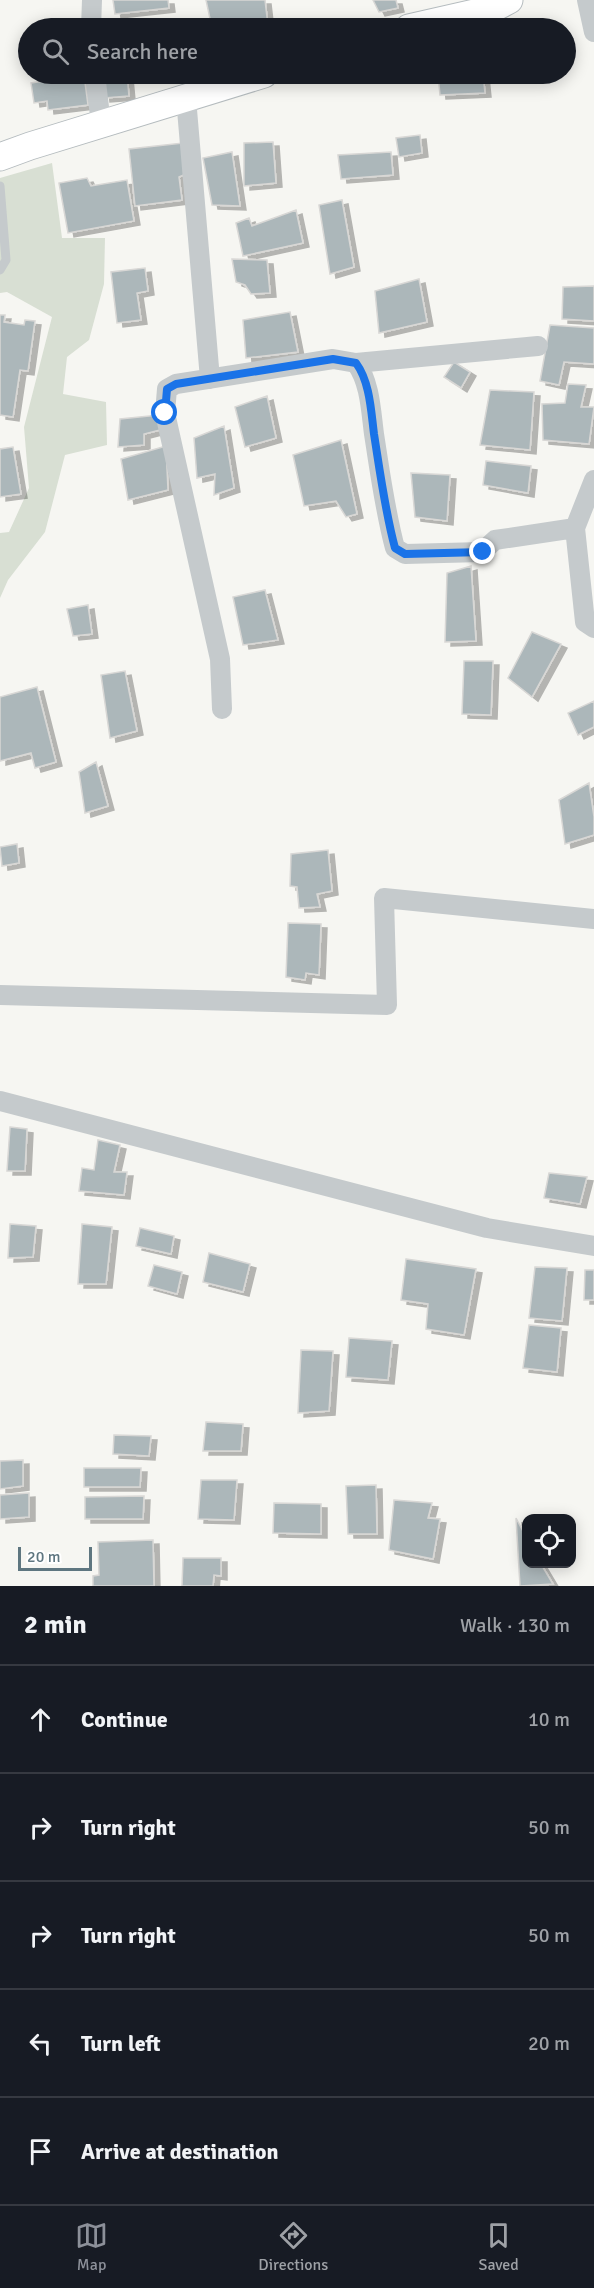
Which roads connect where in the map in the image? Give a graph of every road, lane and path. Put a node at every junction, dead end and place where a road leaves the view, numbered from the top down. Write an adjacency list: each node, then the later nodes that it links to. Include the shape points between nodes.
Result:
1 (92, 0): 4 (street)
2 (587, 0): 6 (street)
3 (497, 3): 5 (main road)
4 (91, 18)
5 (444, 18)
6 (594, 32)
7 (96, 84): 10 (street)
8 (232, 84): 9 (main road)
9 (186, 98): 10 (main road); 16 (street)
10 (101, 124): 11 (main road)
11 (0, 157)
12 (0, 186): 13 (lane, via 6,260)
13 (0, 270)
14 (538, 346): 15 (street)
15 (356, 363): 16 (street, via 333,359); 18 (street, via 363,372 368,394 395,548 405,554 483,552 495,540)
16 (210, 379): 20 (street, via 167,389 165,413 220,659)
17 (594, 480): 18 (street)
18 (575, 528): 19 (street, via 585,622)
19 (594, 628)
20 (222, 709)
21 (594, 919): 22 (street, via 384,898 387,1005)
22 (0, 996)
23 (0, 1101): 24 (street, via 487,1228)
24 (594, 1246)

